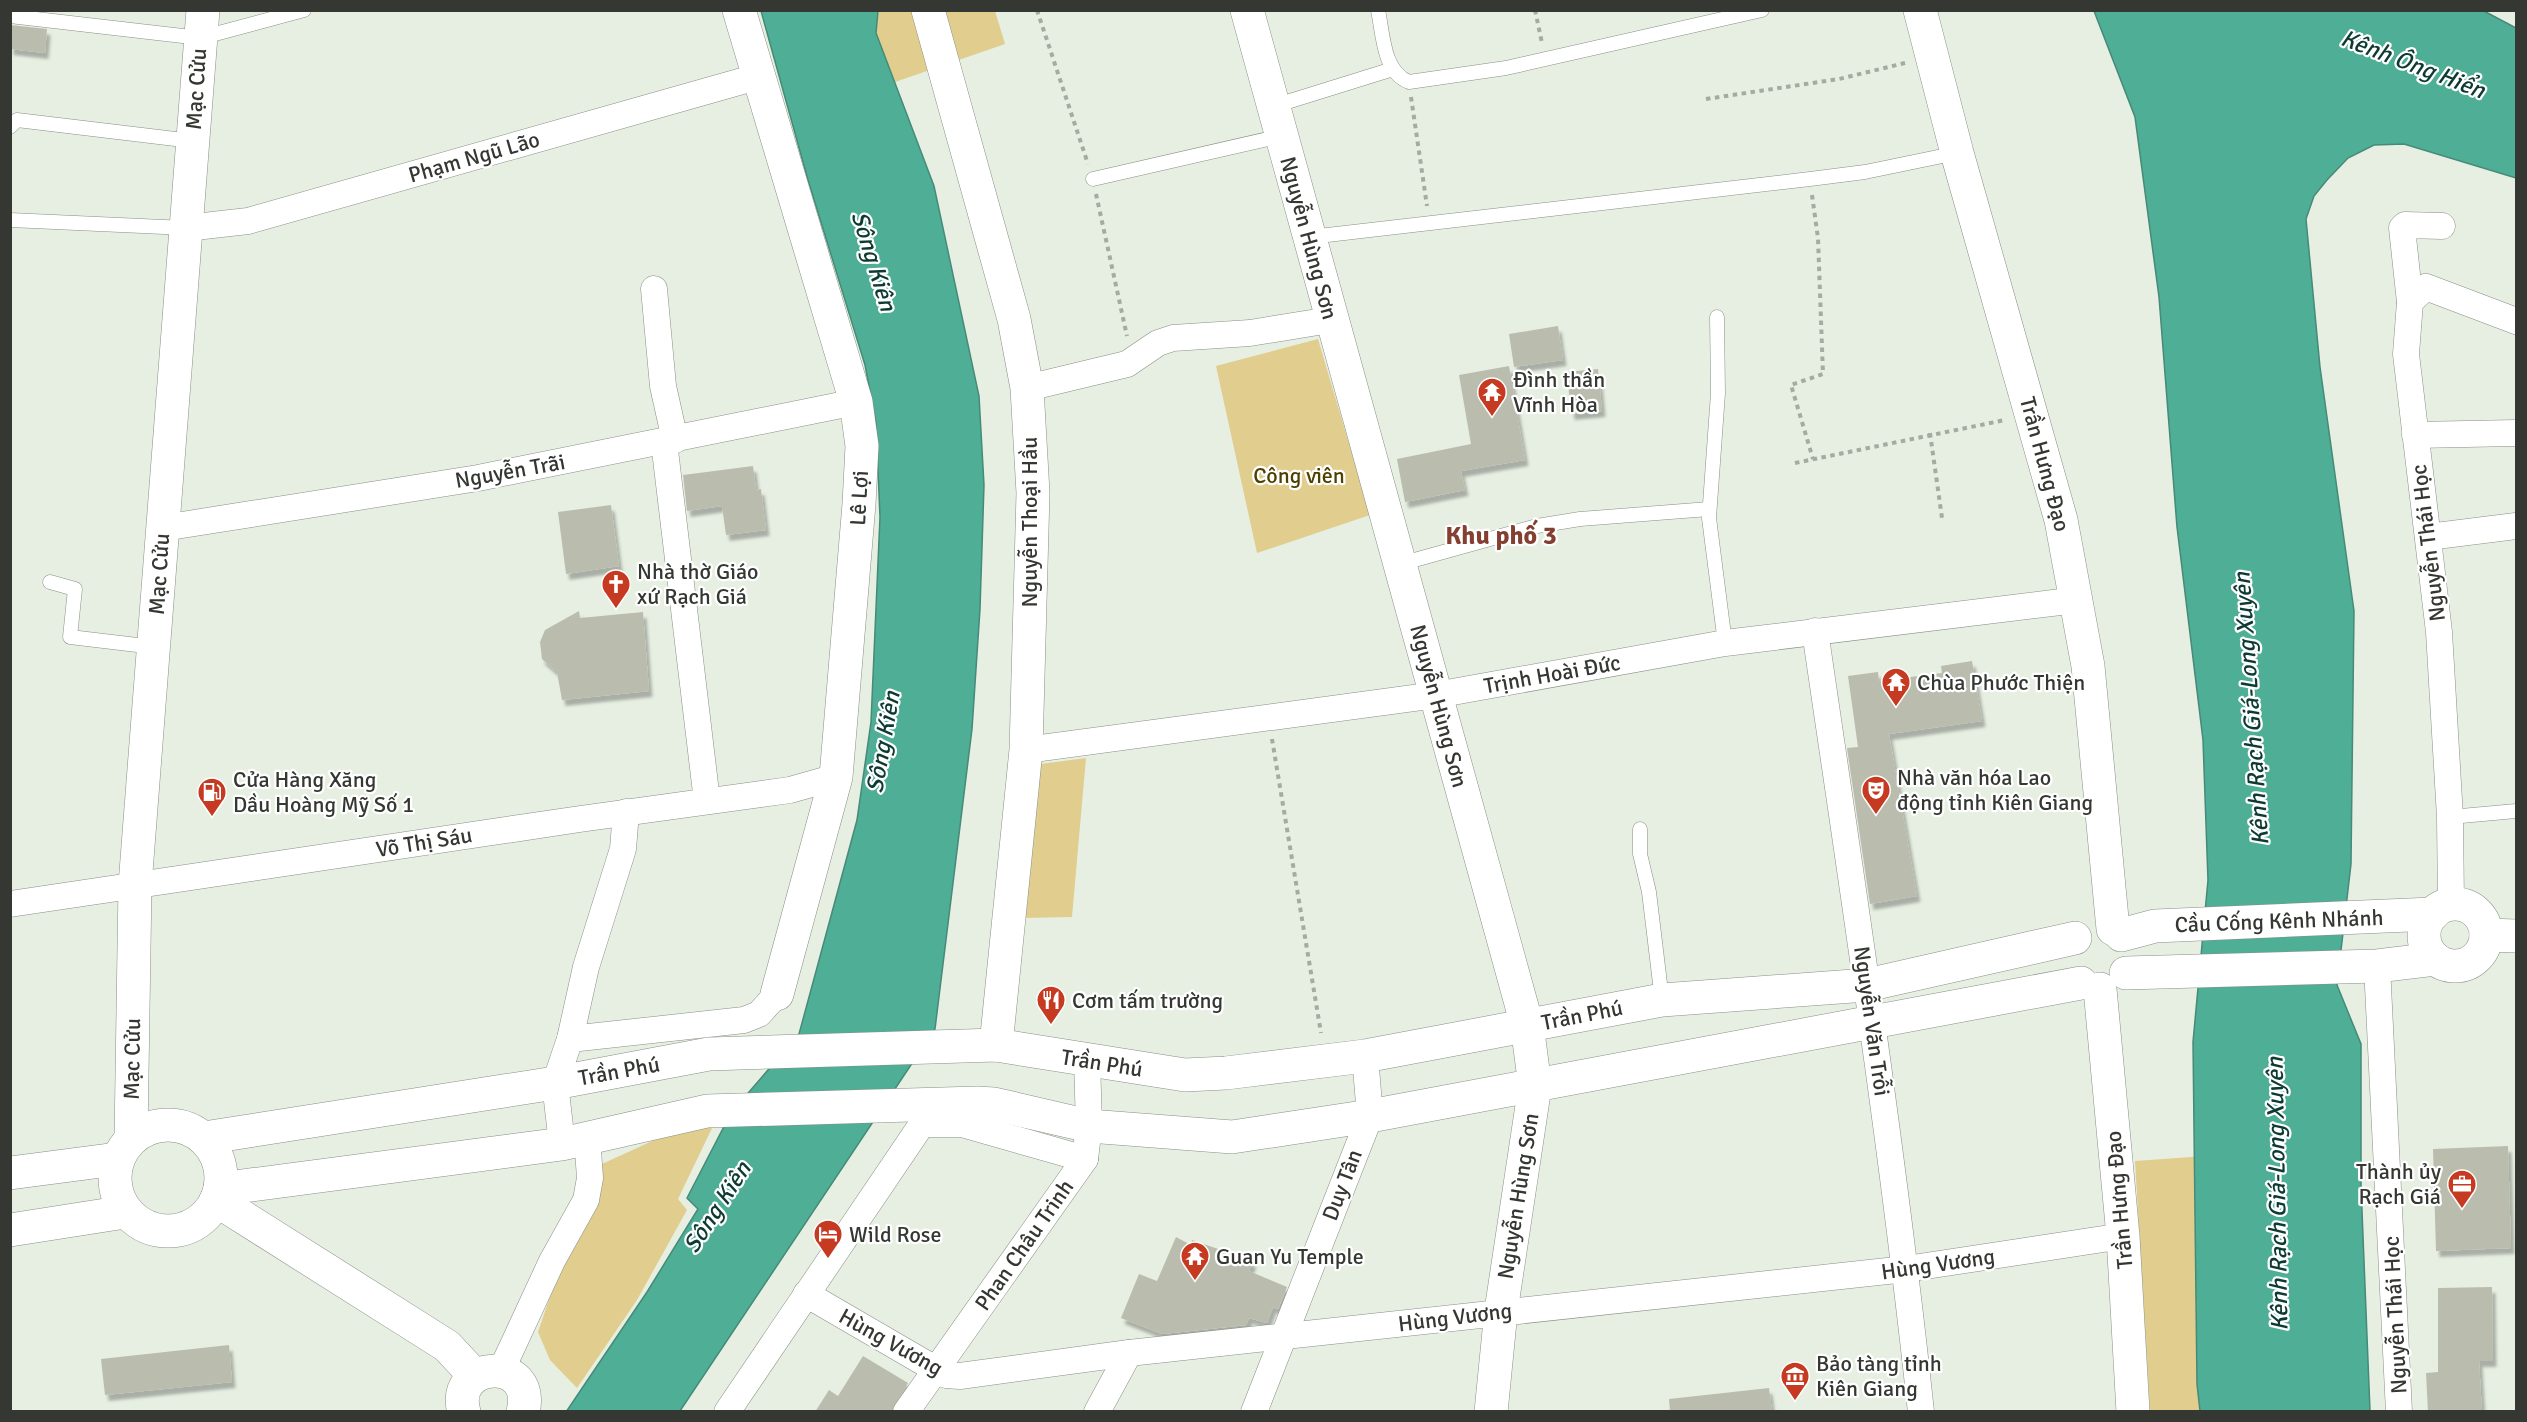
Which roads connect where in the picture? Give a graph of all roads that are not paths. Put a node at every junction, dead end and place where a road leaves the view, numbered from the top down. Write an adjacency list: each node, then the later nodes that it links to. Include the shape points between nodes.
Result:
1 (304, 10): 9 (lane)
2 (739, 10): 11 (main road, Lê Lợi)
3 (1247, 10): 12 (main road, Nguyễn Hùng Sơn)
4 (1378, 10): 10 (lane)
5 (1762, 10): 10 (lane, via 1439,79 1409,82)
6 (1920, 10): 15 (main road, Trần Hưng Đạo)
7 (933, 12): 26 (main road, Nguyễn Thoại Hầu, via 1014,319)
8 (10, 16): 9 (lane)
9 (202, 24): 14 (main road, Mạc Cửu)
10 (1393, 69): 12 (lane)
11 (760, 76): 19 (street, Phạm Ngũ Lão, via 248,221); 27 (main road, Lê Lợi)
12 (1278, 121): 16 (lane); 20 (main road, Nguyễn Hùng Sơn)
13 (10, 127): 14 (lane, via 17,120)
14 (192, 141): 19 (main road, Mạc Cửu)
15 (1957, 153): 20 (lane, via 1865,172); 37 (main road, Trần Hưng Đạo, via 2033,415)
16 (1093, 179)
17 (10, 220): 19 (lane)
18 (2442, 226): 22 (street, Nguyễn Thái Học, via 2402,228)
19 (186, 228): 33 (main road, Mạc Cửu)
20 (1310, 237): 24 (main road, Nguyễn Hùng Sơn)
21 (654, 289): 30 (street)
22 (2410, 302): 25 (street, via 2426,287); 29 (street, Nguyễn Thái Học, via 2406,354)
23 (1717, 317): 31 (lane, via 1718,393)
24 (1330, 320): 26 (street, via 1261,332 1173,338 1126,364); 35 (main road, Nguyễn Hùng Sơn)
25 (2517, 321)
26 (1027, 388): 42 (main road, Nguyễn Thoại Hầu, via 1033,493)
27 (856, 402): 30 (street, Nguyễn Trãi); 43 (main road, Lê Lợi, via 862,446 860,504)
28 (2517, 433): 29 (street)
29 (2415, 435): 34 (street, Nguyễn Thái Học)
30 (669, 441): 33 (street, Nguyễn Trãi, via 478,478); 44 (street)
31 (1709, 509): 35 (lane, via 1537,526); 39 (lane)
32 (2517, 526): 34 (street)
33 (163, 528): 40 (main road, Mạc Cửu)
34 (2428, 537): 47 (street, Nguyễn Thái Học, via 2439,632)
35 (1400, 564): 41 (main road, Nguyễn Hùng Sơn)
36 (50, 582): 40 (lane, via 75,589 70,637)
37 (2078, 600): 38 (street, Trịnh Hoài Đức); 52 (main road, Trần Hưng Đạo)
38 (1815, 631): 39 (street, Trịnh Hoài Đức); 58 (street, Nguyễn Văn Trỗi)
39 (1725, 644): 41 (street, Trịnh Hoài Đức)
40 (154, 647): 49 (main road, Mạc Cửu)
41 (1436, 695): 42 (street, Trịnh Hoài Đức); 62 (main road, Nguyễn Hùng Sơn)
42 (1026, 750): 64 (main road, Nguyễn Thoại Hầu)
43 (836, 777): 44 (street, Võ Thị Sáu, via 790,790); 59 (main road, Lê Lợi)
44 (708, 801): 46 (street, Võ Thị Sáu)
45 (2517, 811): 47 (lane)
46 (626, 812): 49 (street, Võ Thị Sáu); 63 (street, via 623,849 586,967)
47 (2450, 818): 51 (street, Nguyễn Thái Học)
48 (1640, 829): 60 (lane, via 1640,854 1649,892)
49 (135, 885): 50 (street, Võ Thị Sáu); 73 (main road, Mạc Cửu)
50 (10, 904)
51 (2429, 911): 52 (main road, Cầu Cống Kênh Nhánh, via 2155,926); 53 (main road, via 2471,908); 55 (main road, via 2424,932)
52 (2117, 932): 54 (main road, via 2092,927); 57 (main road, via 2130,953)
53 (2501, 935): 55 (main road, via 2463,965 2444,964)
54 (2075, 938): 57 (main road, via 2070,946 2069,966); 58 (main road, Trần Phú)
55 (2435, 959): 56 (main road)
56 (2377, 966): 57 (main road); 96 (street, Nguyễn Thái Học)
57 (2114, 980): 61 (main road); 79 (main road, Trần Hưng Đạo)
58 (1867, 985): 60 (main road, Trần Phú); 61 (street, Nguyễn Văn Trỗi)
59 (777, 994): 63 (street, via 759,1014 744,1020)
60 (1662, 999): 62 (main road, Trần Phú)
61 (1874, 1024): 68 (main road); 80 (street, Nguyễn Văn Trỗi)
62 (1527, 1025): 65 (main road, Trần Phú); 68 (main road, Nguyễn Hùng Sơn)
63 (570, 1039): 67 (street)
64 (982, 1045): 66 (main road, Trần Phú); 67 (main road, Trần Phú, via 709,1054)
65 (1365, 1056): 66 (main road, Trần Phú, via 1185,1075); 69 (street, Duy Tân)
66 (1086, 1060): 70 (street, Phan Châu Trinh)
67 (555, 1083): 71 (main road, Trần Phú); 72 (street)
68 (1535, 1086): 69 (main road); 82 (main road, Nguyễn Hùng Sơn)
69 (1370, 1116): 70 (main road, via 1232,1137); 83 (street, Duy Tân)
70 (1089, 1126): 72 (main road, via 977,1103 707,1112); 74 (street, Phan Châu Trinh)
71 (204, 1138): 73 (main road, via 181,1125 154,1126); 76 (main road, via 215,1153 220,1171)
72 (575, 1141): 76 (main road); 86 (street, via 590,1178 586,1200)
73 (124, 1149): 75 (main road); 77 (main road, via 114,1186)
74 (1085, 1159): 81 (street, via 962,1124 922,1124); 85 (street, Phan Châu Trinh)
75 (10, 1173)
76 (218, 1195): 77 (main road, via 203,1218 184,1229 163,1232 142,1226); 86 (main road)
77 (125, 1212): 78 (main road)
78 (10, 1230)
79 (2123, 1236): 80 (street, Hùng Vương); 95 (main road, Trần Hưng Đạo)
80 (1906, 1269): 82 (street, Hùng Vương); 94 (street, Nguyễn Văn Trỗi)
81 (806, 1294): 85 (street, Hùng Vương); 89 (street)
82 (1501, 1311): 83 (street, Hùng Vương); 93 (main road, Nguyễn Hùng Sơn)
83 (1283, 1338): 84 (street, Hùng Vương); 92 (street, Duy Tân)
84 (1129, 1353): 85 (street, Hùng Vương, via 960,1376); 91 (street)
85 (935, 1369): 90 (street, Phan Châu Trinh)
86 (488, 1373): 87 (main road, via 516,1379); 88 (main road, via 464,1390)
87 (531, 1408)
88 (464, 1412)
89 (727, 1412)
90 (906, 1412)
91 (1097, 1412)
92 (1254, 1412)
93 (1491, 1412)
94 (1921, 1412)
95 (2133, 1412)
96 (2399, 1412)

